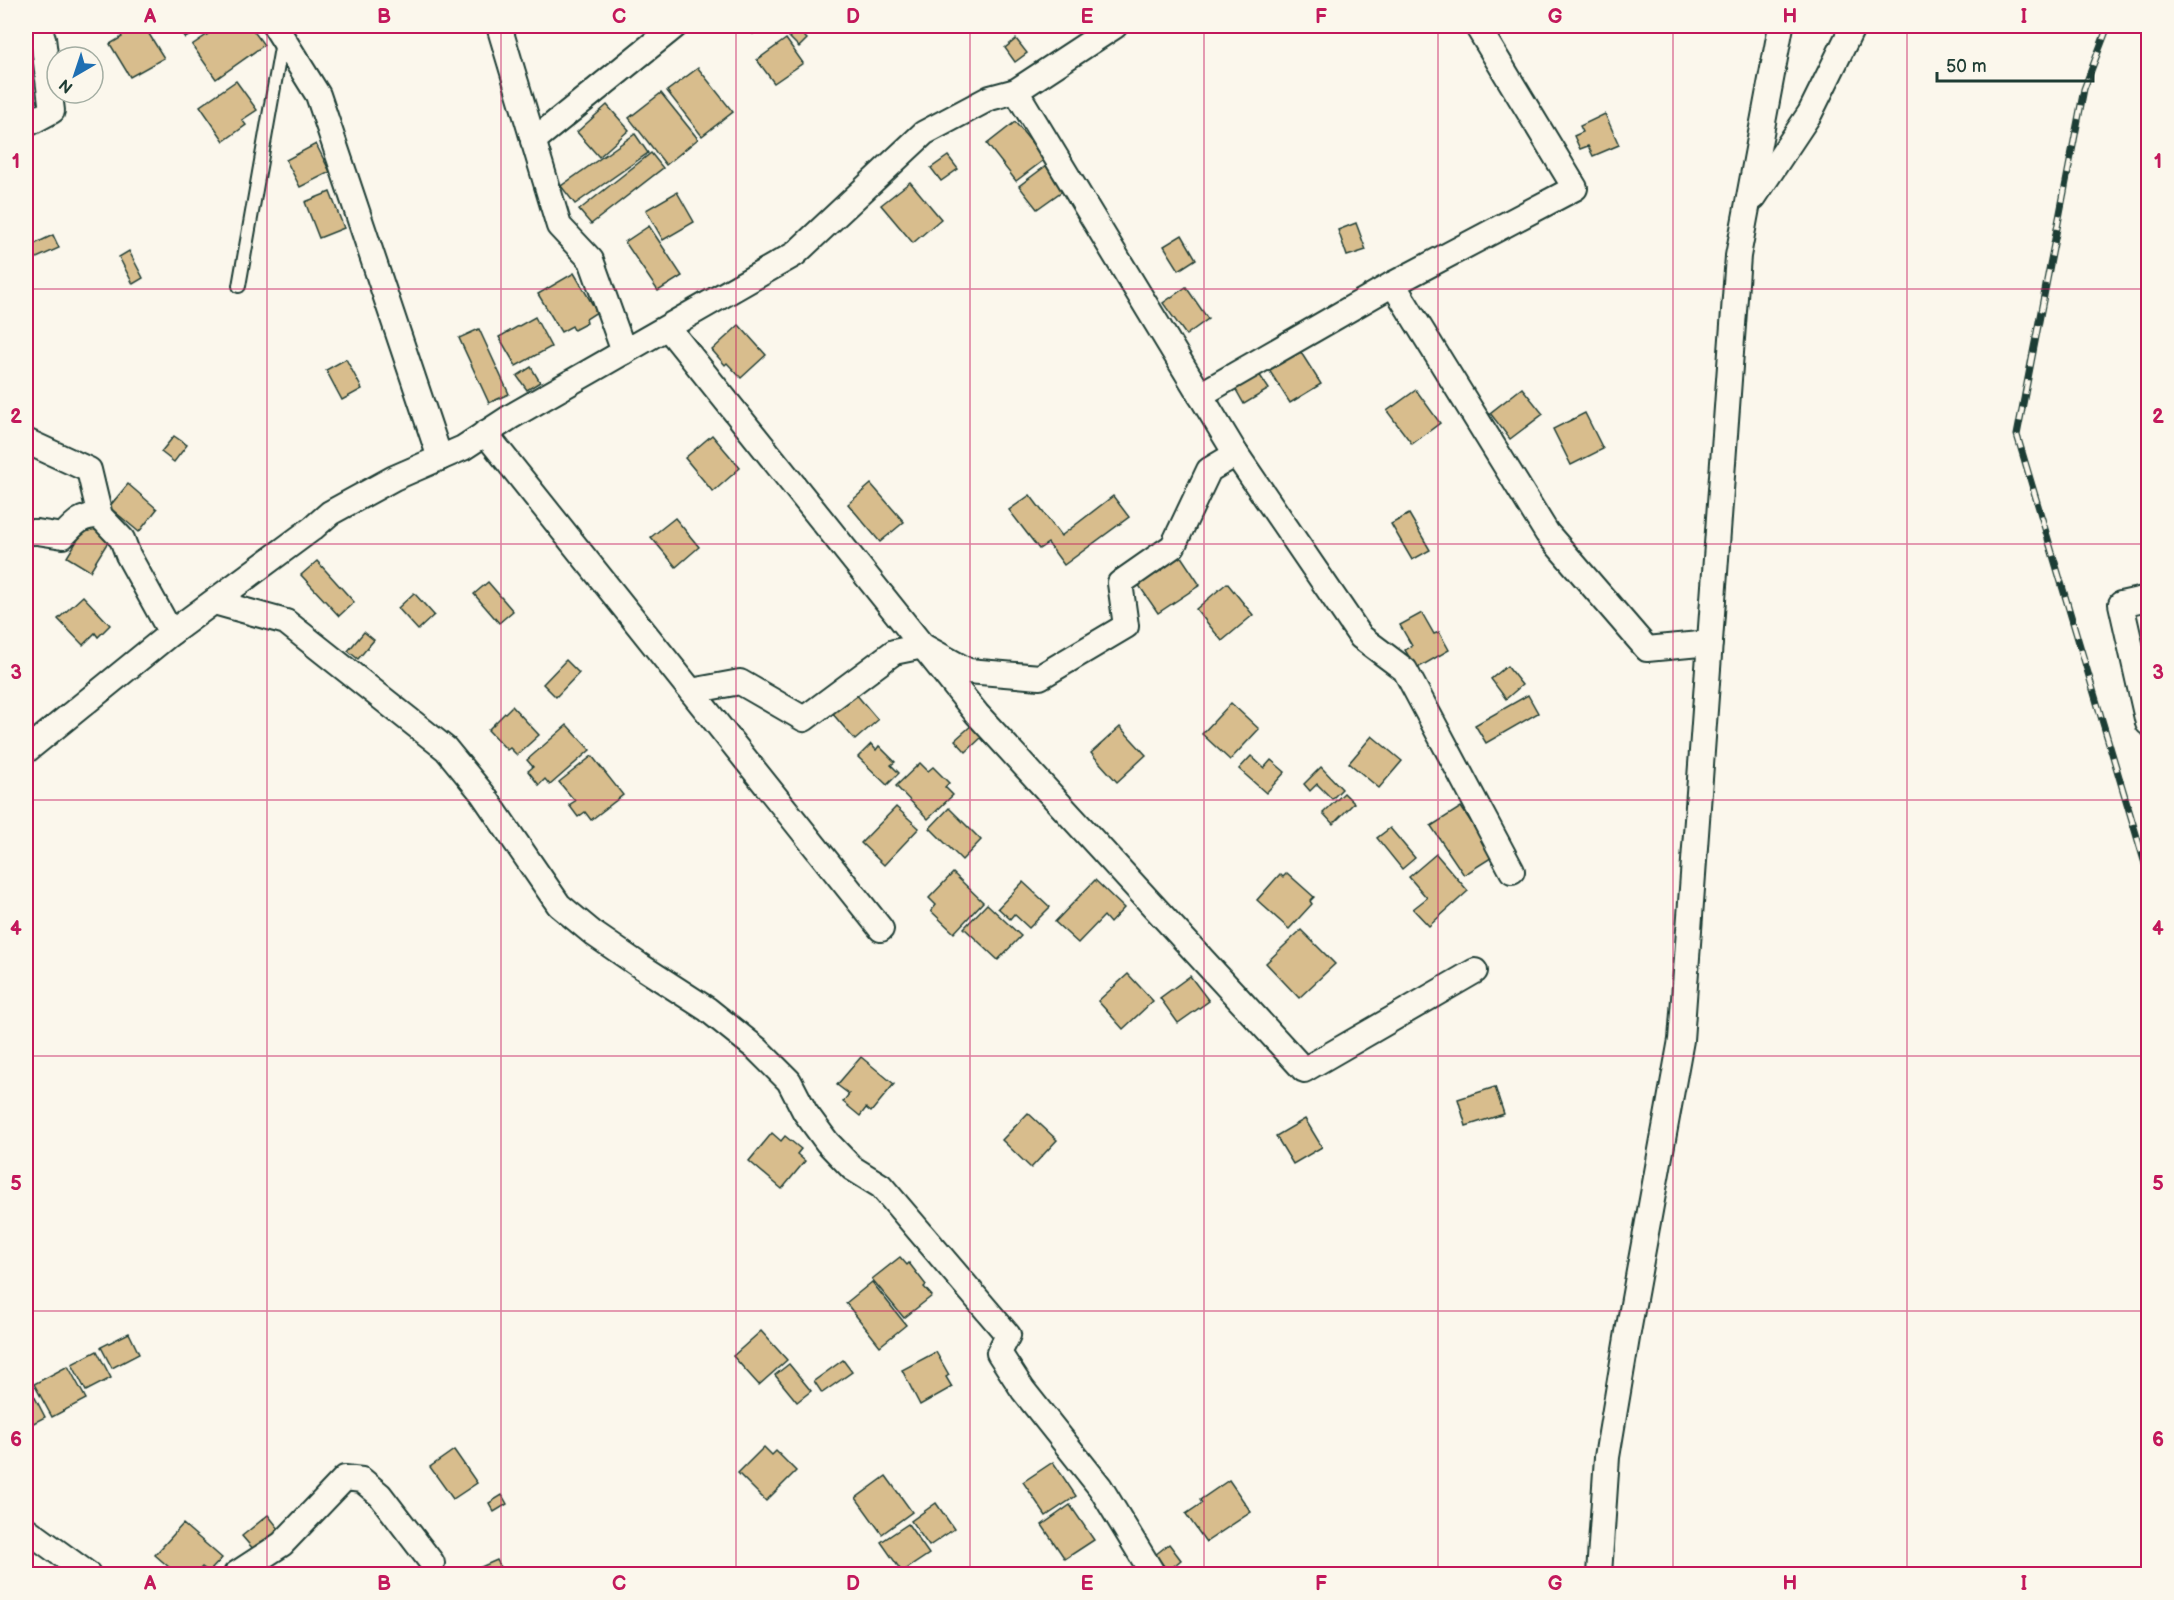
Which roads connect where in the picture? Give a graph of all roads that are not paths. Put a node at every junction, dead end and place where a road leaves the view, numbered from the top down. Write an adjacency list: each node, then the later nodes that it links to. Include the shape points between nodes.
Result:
1 (34, 26): 10 (street, via 43,38 52,111)
2 (499, 26): 11 (street)
3 (675, 26): 11 (street)
4 (1115, 26): 9 (street)
5 (1477, 26): 13 (street, via 1575,188)
6 (1781, 26): 12 (street)
7 (1853, 26): 12 (street, via 1810,113)
8 (278, 32): 14 (lane); 21 (street, via 318,95)
9 (1016, 91): 15 (street, via 990,98 924,133 795,254); 17 (street)
10 (26, 125)
11 (533, 141): 16 (street, via 558,226 591,260)
12 (1748, 206): 27 (street, via 1738,256)
13 (1393, 284): 17 (street); 27 (street, via 1547,533 1647,649)
14 (239, 286)
15 (668, 328): 16 (street); 28 (street)
16 (624, 352): 18 (street)
17 (1200, 394): 20 (street)
18 (485, 433): 21 (street); 29 (street)
19 (26, 441): 22 (street, via 89,470)
20 (1236, 454): 28 (street, via 1209,470 1173,546 1120,583 1126,626 1040,677 968,671); 32 (street, via 1361,637 1405,670)
21 (440, 458): 25 (street, via 330,513)
22 (100, 516): 23 (street, via 88,516 63,536); 26 (street, via 122,539)
23 (26, 532)
24 (2148, 598): 30 (street, via 2121,604)
25 (214, 602): 26 (street); 39 (street, via 286,622 446,749 559,905 630,959 707,1009 789,1081 805,1112 828,1142 852,1168 881,1186 1008,1335 999,1353 1023,1390 1100,1487)
26 (171, 633): 31 (street)
27 (1710, 643): 40 (street, via 1681,1040 1608,1457)
28 (923, 646): 29 (street, via 894,652 804,719 740,682); 34 (street, via 977,714 1304,1070)
29 (691, 690): 33 (street)
30 (2148, 723)
31 (26, 752)
32 (1512, 871)
33 (881, 929)
34 (1475, 971)
35 (26, 1529): 37 (street)
36 (432, 1563): 38 (street, via 380,1495 362,1480 345,1478 282,1544)
37 (88, 1575)
38 (236, 1575)
39 (1153, 1575)
40 (1599, 1575)

